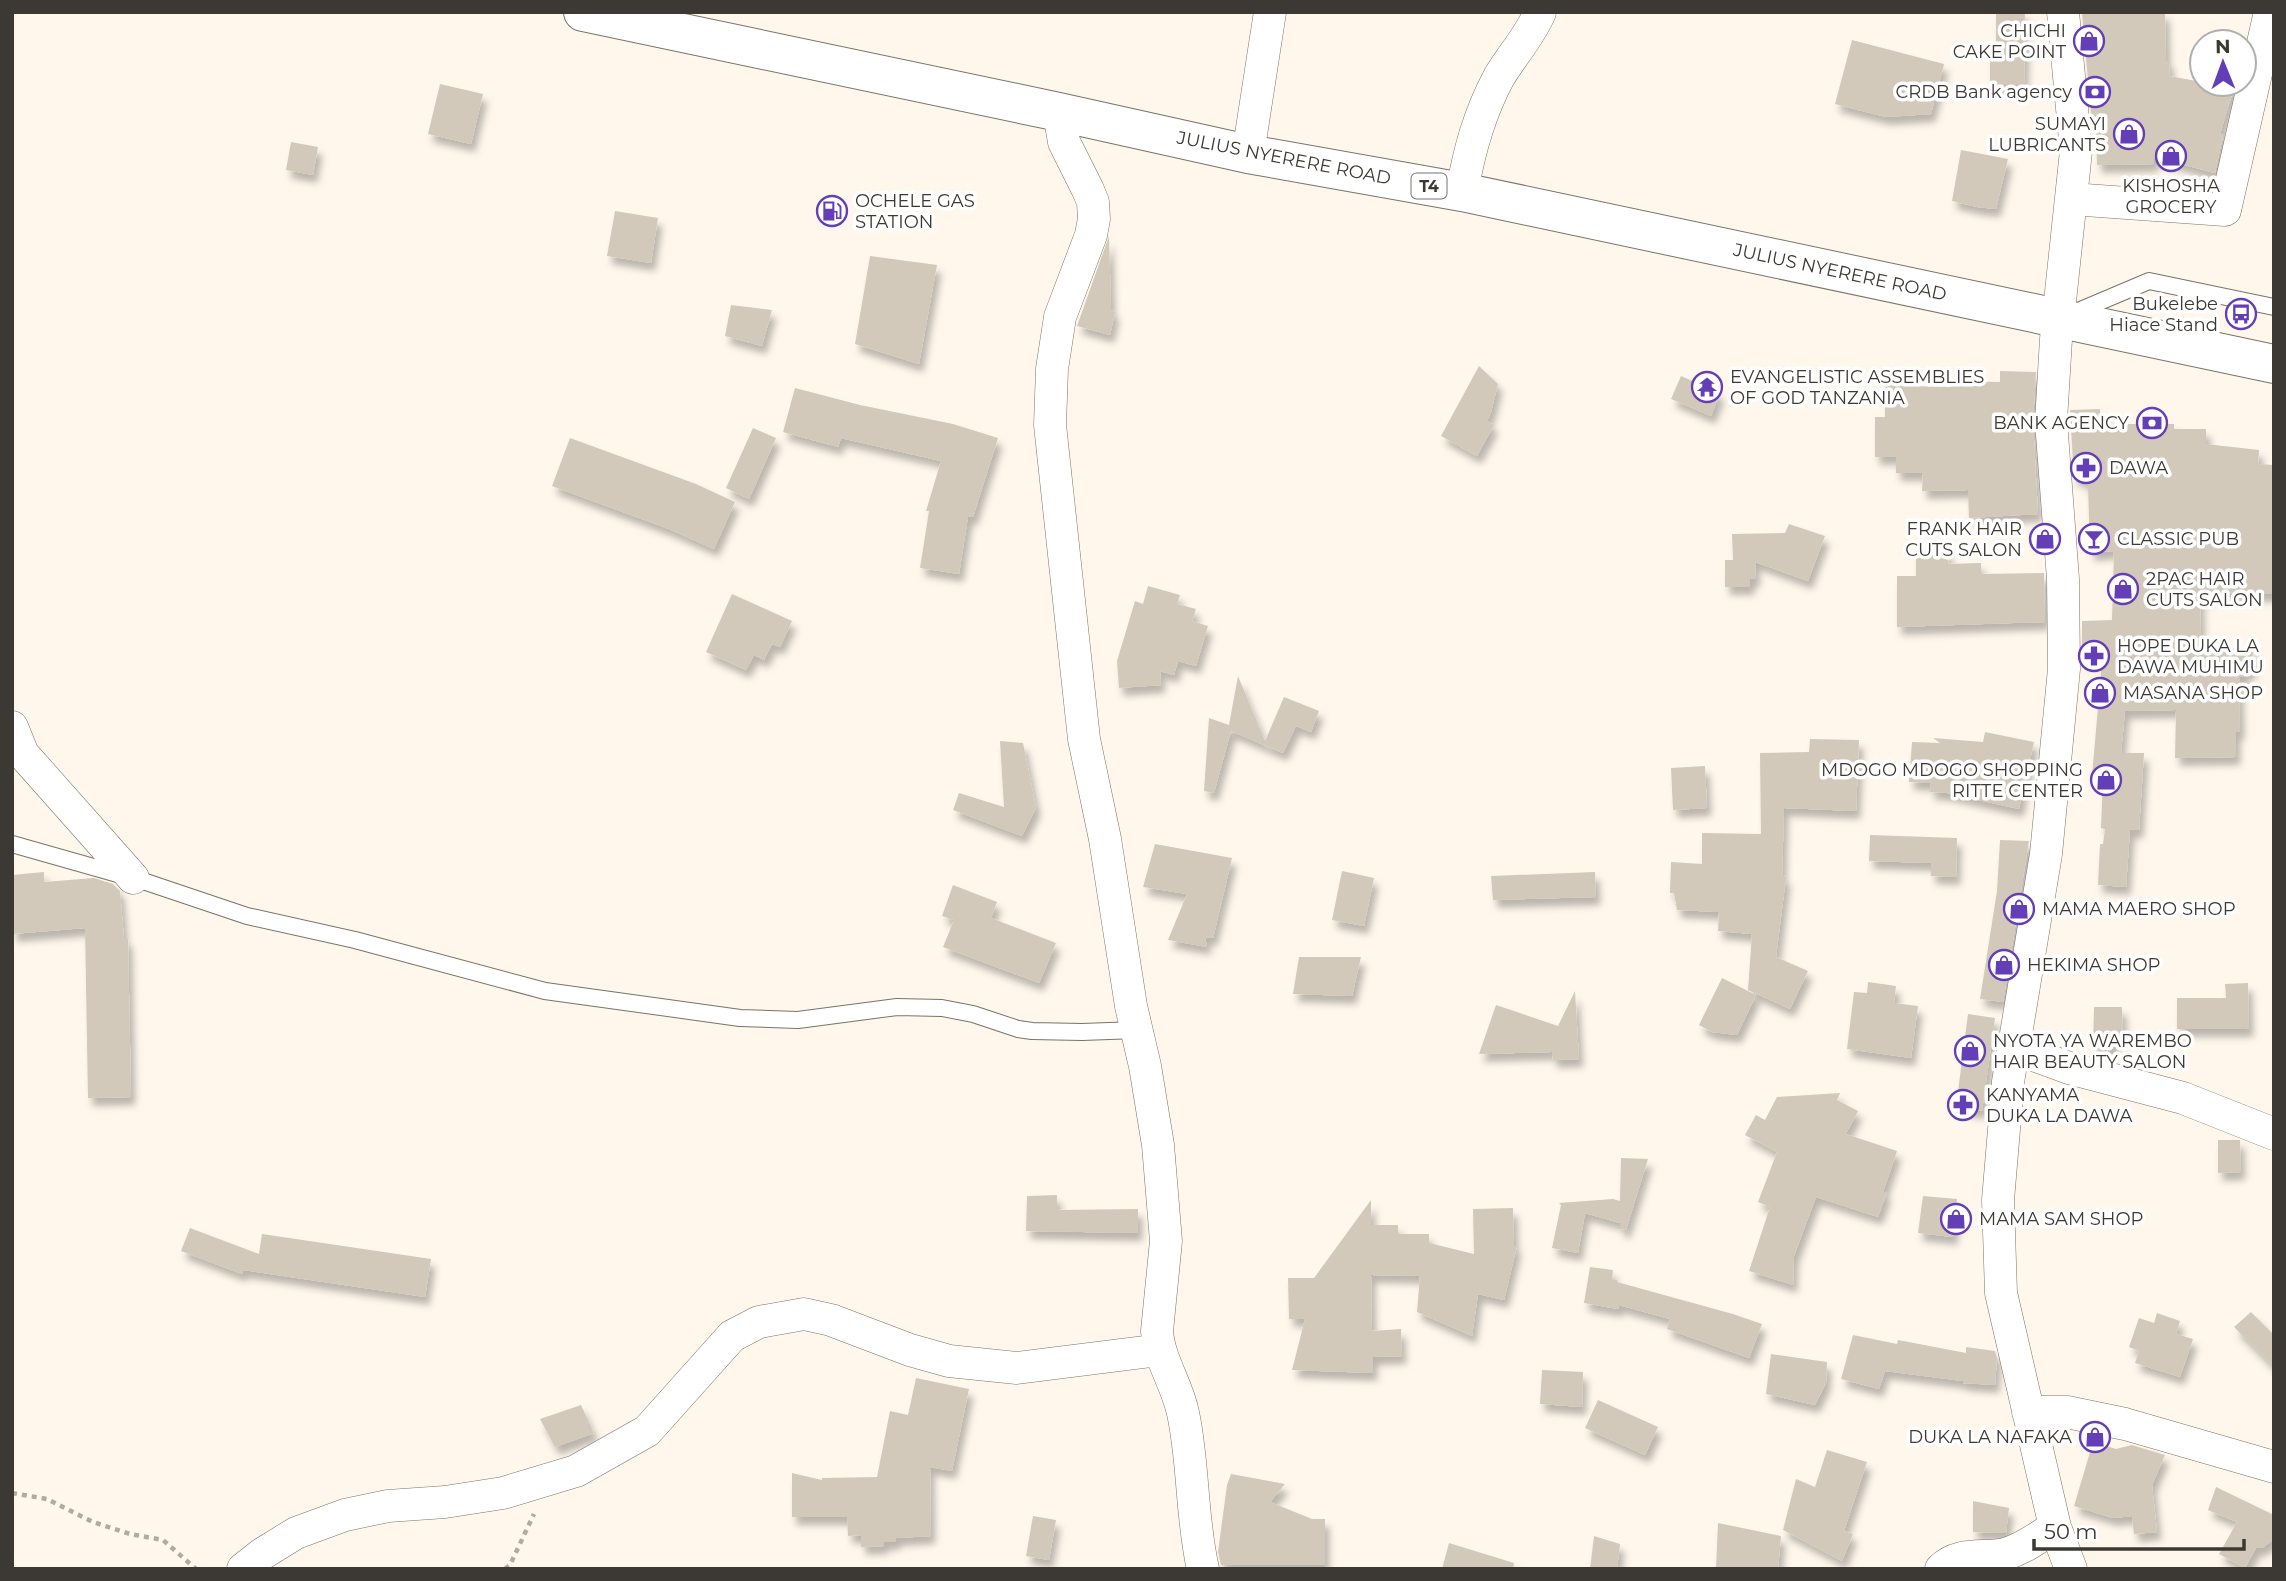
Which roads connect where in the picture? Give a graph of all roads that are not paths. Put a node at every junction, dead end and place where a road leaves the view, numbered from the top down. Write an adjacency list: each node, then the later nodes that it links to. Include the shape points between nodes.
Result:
1 (583, 12): 6 (highway, JULIUS NYERERE ROAD / T4)
2 (1270, 12): 7 (street)
3 (1540, 12): 8 (street, via 1487,102 1474,134)
4 (2063, 12): 9 (street, via 2076,151)
5 (2270, 12): 9 (street, via 2225,210)
6 (1059, 112): 7 (highway, JULIUS NYERERE ROAD / T4); 16 (street, via 1064,142 1093,202 1094,219 1060,317 1050,425 1084,739)
7 (1248, 154): 8 (highway, JULIUS NYERERE ROAD / T4)
8 (1461, 192): 11 (highway, JULIUS NYERERE ROAD / T4)
9 (2071, 199): 11 (street)
10 (2274, 307): 11 (lane, via 2149,281)
11 (2059, 319): 12 (highway, JULIUS NYERERE ROAD / T4); 17 (street, via 2051,421 2063,579 2064,669 2046,854)
12 (2274, 364)
13 (12, 727): 15 (street, via 23,754)
14 (12, 844): 15 (lane)
15 (133, 878): 16 (lane, via 247,916 545,991 740,1018 798,1020 897,1007 943,1008 1032,1031)
16 (1137, 1030): 19 (street, via 1158,1145 1166,1241 1157,1331)
17 (2014, 1048): 18 (street, via 2069,1068 2183,1098); 20 (street, via 1998,1200 2001,1293)
18 (2274, 1134)
19 (1160, 1350): 23 (street, via 1017,1368 949,1362 804,1314 759,1322 732,1336 647,1432 576,1471 503,1493 345,1515 296,1533); 24 (street, via 1183,1410)
20 (2028, 1412): 21 (street, via 2067,1412 2124,1424); 22 (street)
21 (2274, 1467)
22 (2055, 1527): 25 (street, via 2023,1548 2003,1555 1960,1558); 26 (street)
23 (243, 1569)
24 (1203, 1569)
25 (1941, 1569)
26 (2071, 1569)

